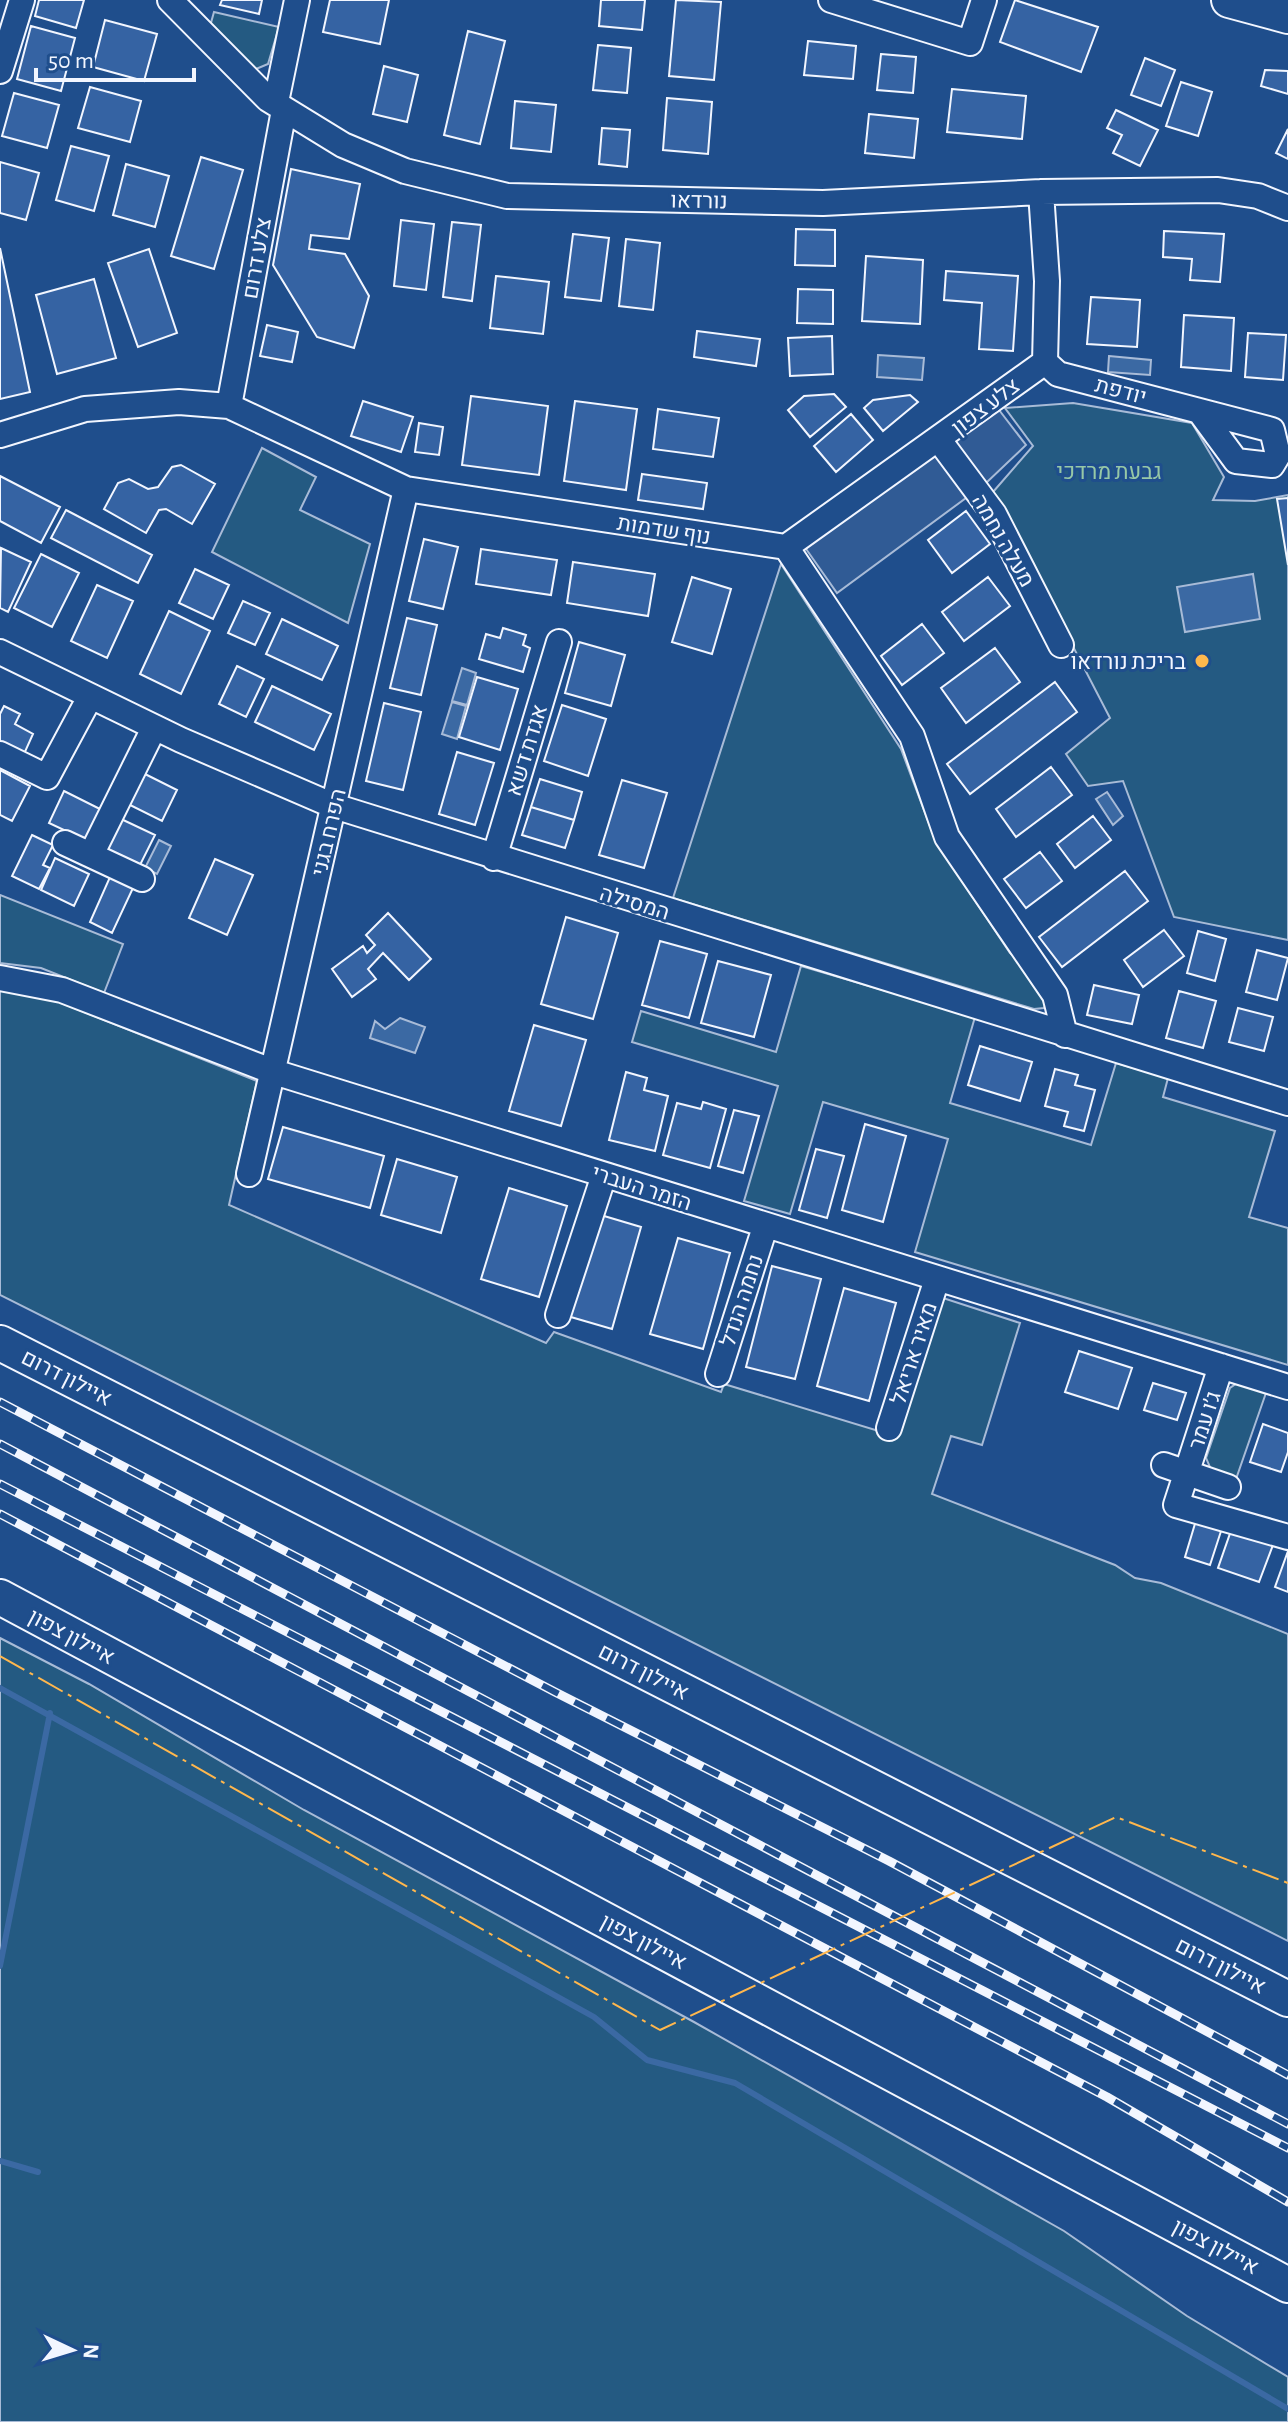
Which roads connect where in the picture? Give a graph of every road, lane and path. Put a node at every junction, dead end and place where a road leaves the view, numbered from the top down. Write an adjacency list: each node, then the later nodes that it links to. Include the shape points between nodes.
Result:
1 (22, 0): 8 (street)
2 (170, 0): 9 (street, נורדאו)
3 (297, 0): 9 (street, צלע דרום)
4 (831, 0): 5 (street, via 970,43)
5 (984, 0)
6 (1229, 0): 7 (highway)
7 (1288, 16)
8 (0, 71)
9 (280, 106): 10 (street, נורדאו, via 343,145 405,171 507,196 823,203); 13 (street, צלע דרום)
10 (1041, 192): 11 (street, נורדאו, via 1218,190 1258,196); 12 (street)
11 (1288, 208)
12 (1045, 362): 14 (street, יודפת, via 1058,374); 16 (street, צלע צפון)
13 (229, 406): 15 (street, נוף שדמות, via 179,402 85,409); 17 (street, נוף שדמות)
14 (1200, 412)
15 (0, 435)
16 (939, 440): 18 (street, צלע צפון); 20 (street, מעלה נחמה, via 994,514)
17 (406, 489): 18 (street, נוף שדמות); 25 (street, הפרח בגני)
18 (786, 547): 31 (street, via 912,736 947,837 1055,995)
19 (559, 642): 28 (street, אגדת דשא)
20 (1061, 645)
21 (0, 652): 22 (street, המסילה)
22 (90, 697): 23 (street, המסילה); 24 (street, via 47,777)
23 (154, 728): 25 (street, המסילה); 27 (street)
24 (0, 754)
25 (334, 806): 28 (street, המסילה); 32 (street, הפרח בגני)
26 (65, 843): 27 (street)
27 (91, 855): 29 (street)
28 (494, 858): 31 (street, המסילה)
29 (142, 879)
30 (0, 978): 32 (street, הזמר העברי, via 37,982 83,997)
31 (1065, 1035): 33 (street, המסילה)
32 (274, 1072): 34 (street, הפרח בגני); 35 (street, הזמר העברי)
33 (1288, 1103)
34 (249, 1174)
35 (604, 1175): 36 (street, הזמר העברי); 38 (street)
36 (765, 1227): 37 (street, הזמר העברי); 41 (street, נחמה הנדל)
37 (937, 1279): 40 (street, הזמר העברי); 43 (street, מאיר אריאל)
38 (558, 1315)
39 (0, 1343): 48 (highway, איילון דרום)
40 (1221, 1366): 42 (street, הזמר העברי); 44 (street, ג׳ו עמר)
41 (718, 1374)
42 (1288, 1387)
43 (889, 1428)
44 (1175, 1469): 45 (street, ג׳ו עמר); 46 (street, ג׳ו עמר, via 1176,1505)
45 (1228, 1487)
46 (1288, 1537)
47 (0, 1597): 49 (highway, איילון צפון)
48 (1288, 1999)
49 (925, 2091): 50 (highway, איילון צפון); 51 (highway)
50 (1288, 2285)
51 (1288, 2304)

